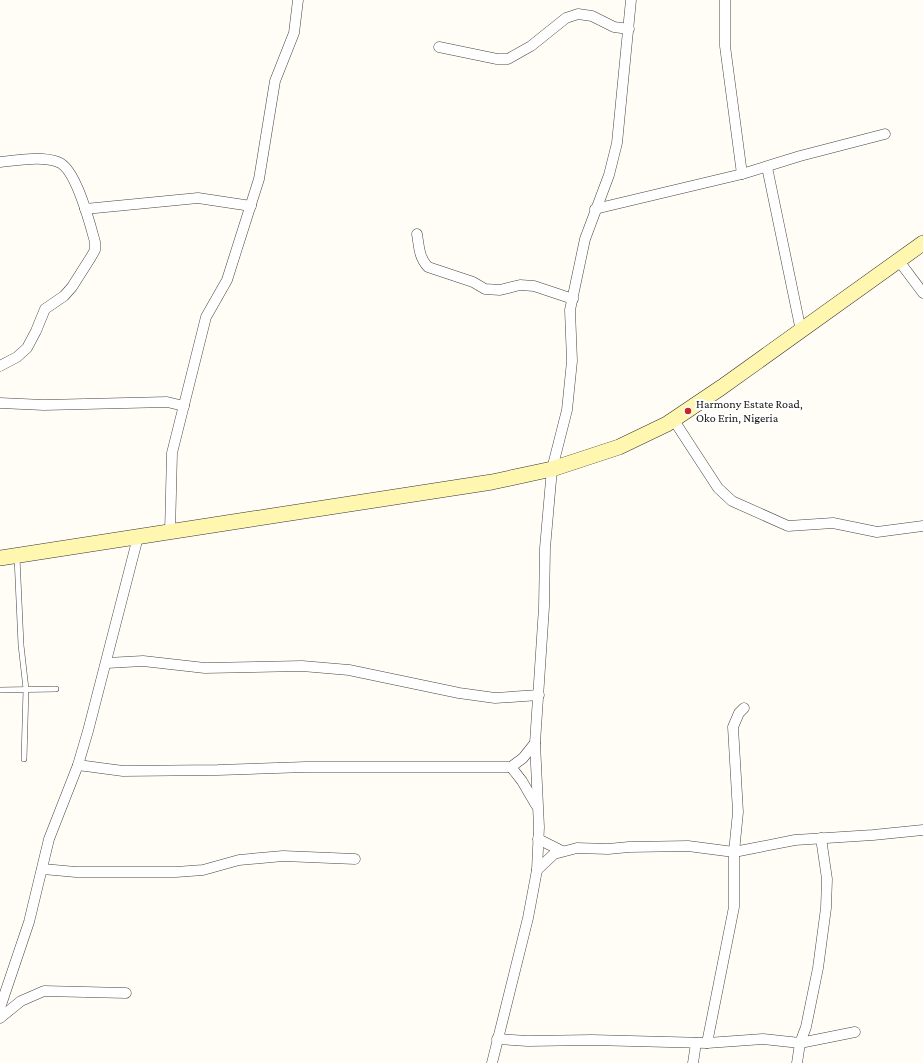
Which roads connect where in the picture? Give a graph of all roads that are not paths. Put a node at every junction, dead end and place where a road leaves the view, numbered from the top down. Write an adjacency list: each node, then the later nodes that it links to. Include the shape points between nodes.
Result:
1 (298, 0): 10 (street, via 294,33 275,81 260,179)
2 (631, 0): 4 (street)
3 (725, 0): 9 (street, via 725,46)
4 (629, 29): 5 (street, via 614,27 592,16 578,14 566,18 531,46 508,59 497,60); 12 (street, via 617,143 609,175)
5 (439, 47)
6 (885, 134): 8 (street)
7 (0, 162): 11 (street, via 59,162 71,173)
8 (767, 167): 9 (street); 18 (street)
9 (742, 174): 12 (street)
10 (251, 206): 11 (street, via 198,198); 21 (street, via 227,280 206,317)
11 (85, 209): 19 (street, via 95,250 64,296 45,309 26,348 17,357)
12 (595, 209): 17 (street, via 585,238)
13 (417, 234): 17 (street, via 423,262 428,267 473,282 485,289 534,286)
14 (923, 243): 15 (street)
15 (899, 262): 16 (street); 18 (street)
16 (923, 294)
17 (573, 299): 23 (street, via 570,323 572,361 567,410)
18 (801, 331): 22 (street)
19 (0, 366)
20 (0, 403): 21 (street, via 52,405 167,402)
21 (184, 406): 25 (street, via 172,453)
22 (673, 419): 23 (street, via 619,447); 24 (street, via 718,488 732,501 788,526 833,524 877,532)
23 (552, 469): 25 (street, via 492,482); 33 (street, via 545,548)
24 (923, 526)
25 (170, 532): 26 (street)
26 (138, 537): 27 (street); 29 (street)
27 (16, 556): 28 (street); 30 (lane)
28 (0, 558)
29 (107, 663): 33 (street, via 143,661 205,668 302,666 349,670 495,698); 37 (street)
30 (26, 688): 31 (lane); 32 (lane); 36 (lane)
31 (56, 689)
32 (0, 690)
33 (539, 695): 35 (street)
34 (744, 708): 44 (street, via 733,727 738,812)
35 (536, 743): 38 (street); 39 (street)
36 (24, 758)
37 (78, 765): 38 (street, via 123,771 306,766); 46 (street, via 49,839)
38 (511, 767): 39 (street)
39 (537, 807): 42 (street)
40 (923, 830): 41 (street)
41 (821, 838): 44 (street, via 795,840); 54 (street, via 827,879 826,908 818,968 806,1027)
42 (538, 840): 43 (street); 47 (street)
43 (562, 851): 44 (street, via 577,848 688,846); 47 (street, via 547,858)
44 (734, 852): 53 (street, via 734,907)
45 (355, 859): 46 (street, via 283,856 239,860 202,870 176,872 76,872)
46 (43, 869): 49 (street, via 29,922)
47 (537, 870): 52 (street, via 528,918)
48 (126, 994): 50 (street, via 44,992 21,1001)
49 (0, 1008)
50 (0, 1018)
51 (855, 1032): 54 (street)
52 (498, 1039): 53 (street); 55 (street)
53 (701, 1043): 54 (street, via 763,1039); 56 (street)
54 (800, 1043): 57 (street)
55 (492, 1063)
56 (693, 1063)
57 (797, 1063)

